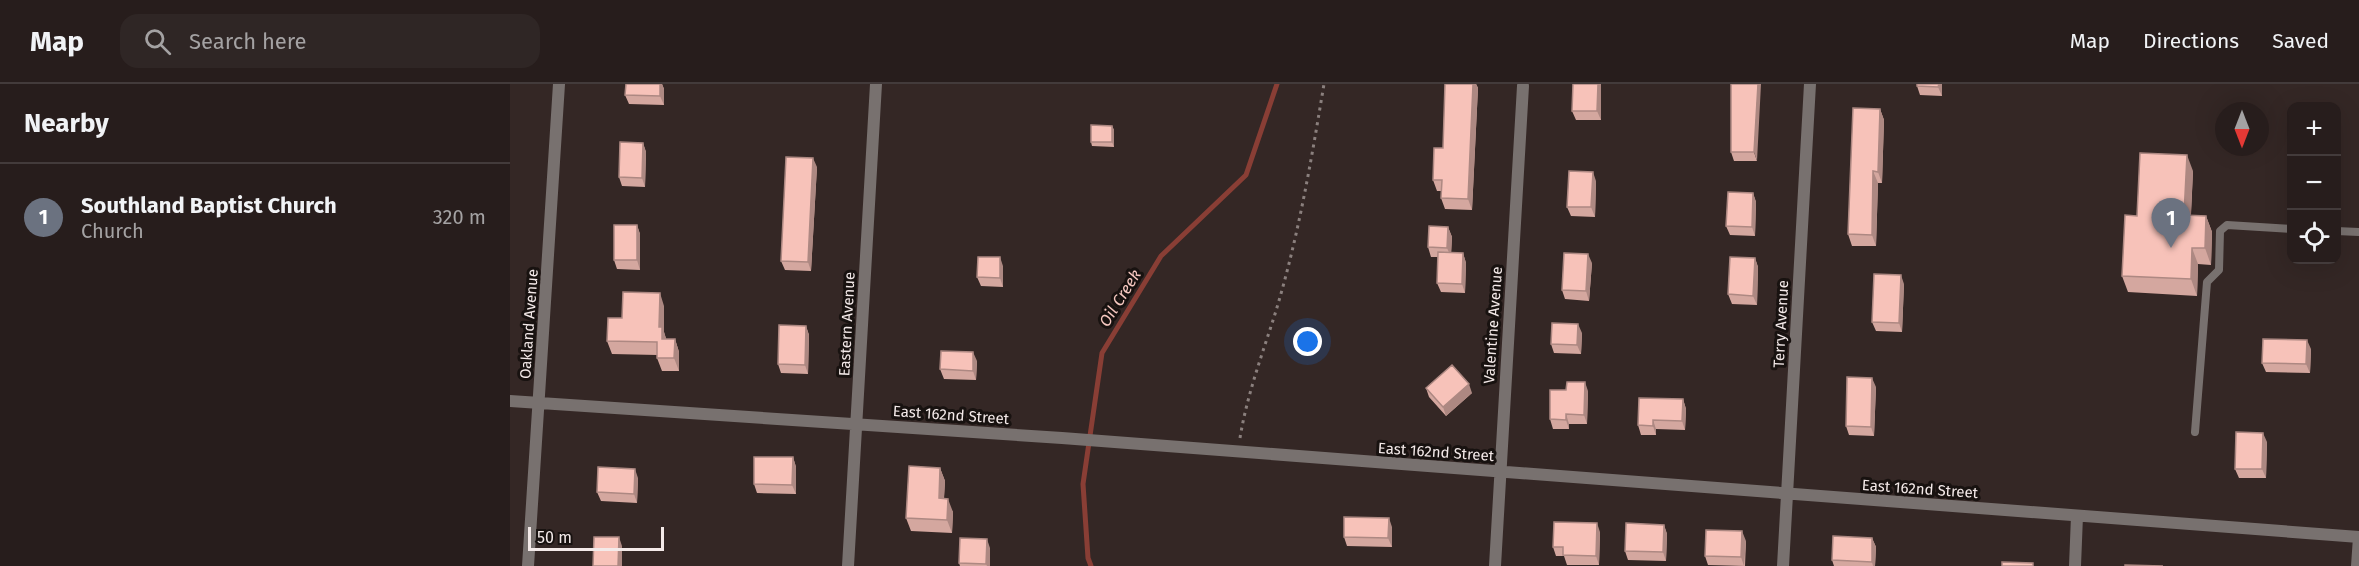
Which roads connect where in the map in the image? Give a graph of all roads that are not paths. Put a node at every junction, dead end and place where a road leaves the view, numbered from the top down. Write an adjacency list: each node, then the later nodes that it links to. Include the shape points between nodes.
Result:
1 (559, 84): 9 (street, Oakland Avenue)
2 (876, 84): 10 (street, Eastern Avenue)
3 (1810, 84): 13 (street, Terry Avenue)
4 (1523, 86): 12 (street, Valentine Avenue)
5 (2287, 229): 11 (lane, via 2227,225 2220,231 2219,270 2208,282)
6 (2341, 231): 7 (lane)
7 (2359, 232)
8 (510, 401): 9 (street, East 162nd Street)
9 (539, 403): 10 (street, East 162nd Street); 16 (street, Oakland Avenue)
10 (857, 424): 12 (street, East 162nd Street); 17 (street, Eastern Avenue)
11 (2195, 432)
12 (1499, 472): 13 (street, East 162nd Street); 18 (street, Valentine Avenue)
13 (1786, 494): 14 (street, East 162nd Street); 19 (street, Terry Avenue)
14 (2077, 516): 15 (street, East 162nd Street); 20 (street)
15 (2358, 537): 21 (lane)
16 (528, 566)
17 (848, 566)
18 (1495, 566)
19 (1783, 566)
20 (2075, 566)
21 (2355, 566)

